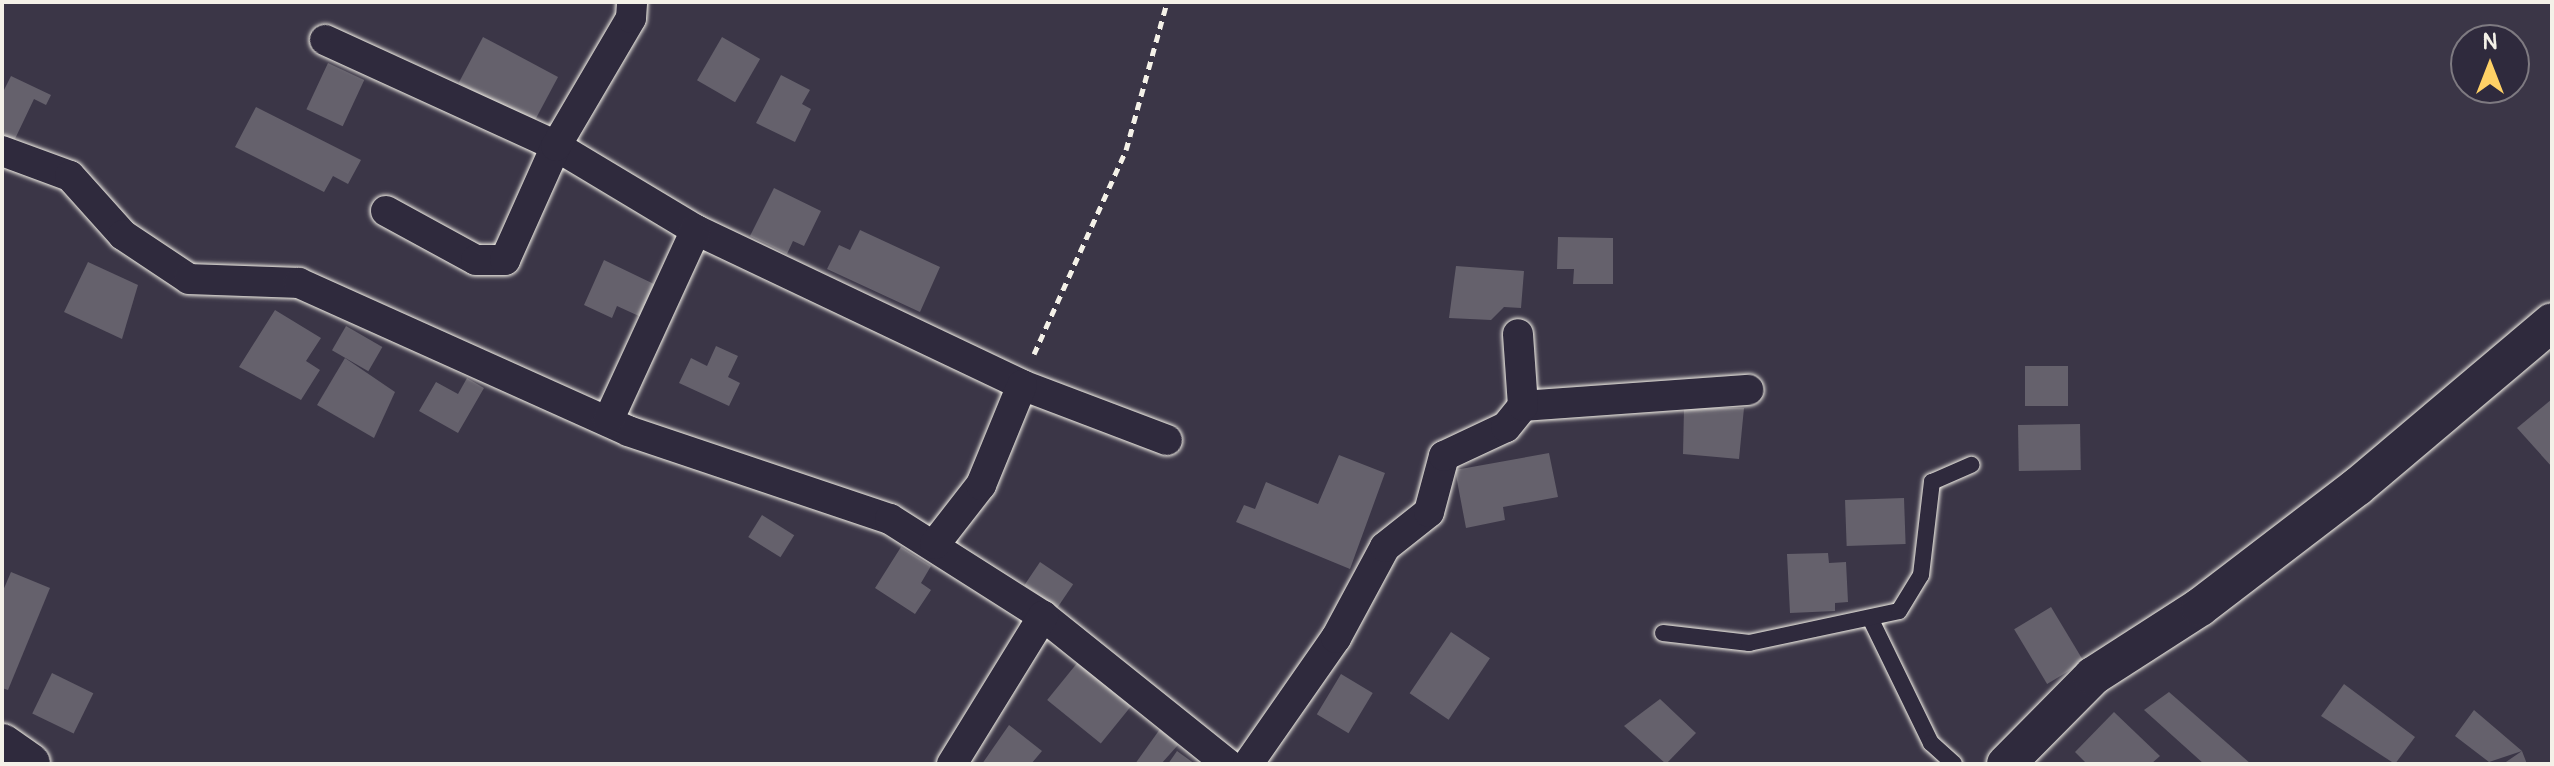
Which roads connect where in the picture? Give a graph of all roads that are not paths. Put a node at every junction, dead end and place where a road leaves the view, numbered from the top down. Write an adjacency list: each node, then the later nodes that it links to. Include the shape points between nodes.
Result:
1 (632, 2): 3 (street, via 631,18)
2 (325, 40): 3 (street)
3 (556, 146): 5 (street, via 505,260 476,260); 6 (street)
4 (2, 151): 12 (street, via 70,176 123,235 189,279 299,283)
5 (386, 211)
6 (696, 230): 9 (street); 12 (street)
7 (2552, 322): 25 (street, via 2357,487 2200,607 2093,676)
8 (1518, 334): 11 (street)
9 (1022, 385): 13 (street); 15 (street, via 981,485)
10 (1748, 390): 11 (street)
11 (1523, 406): 23 (street, via 1506,427 1444,456 1429,512 1385,547 1336,638)
12 (608, 421): 15 (street, via 890,519)
13 (1167, 440)
14 (1971, 465): 17 (lane, via 1932,482 1915,591 1899,611)
15 (935, 544): 16 (street)
16 (1043, 616): 21 (street); 22 (street)
17 (1871, 620): 18 (lane, via 1749,643); 24 (lane, via 1931,743)
18 (1663, 633)
19 (2, 745): 20 (main road)
20 (29, 764)
21 (952, 764)
22 (1228, 764)
23 (1248, 764)
24 (1954, 764)
25 (2006, 764)

